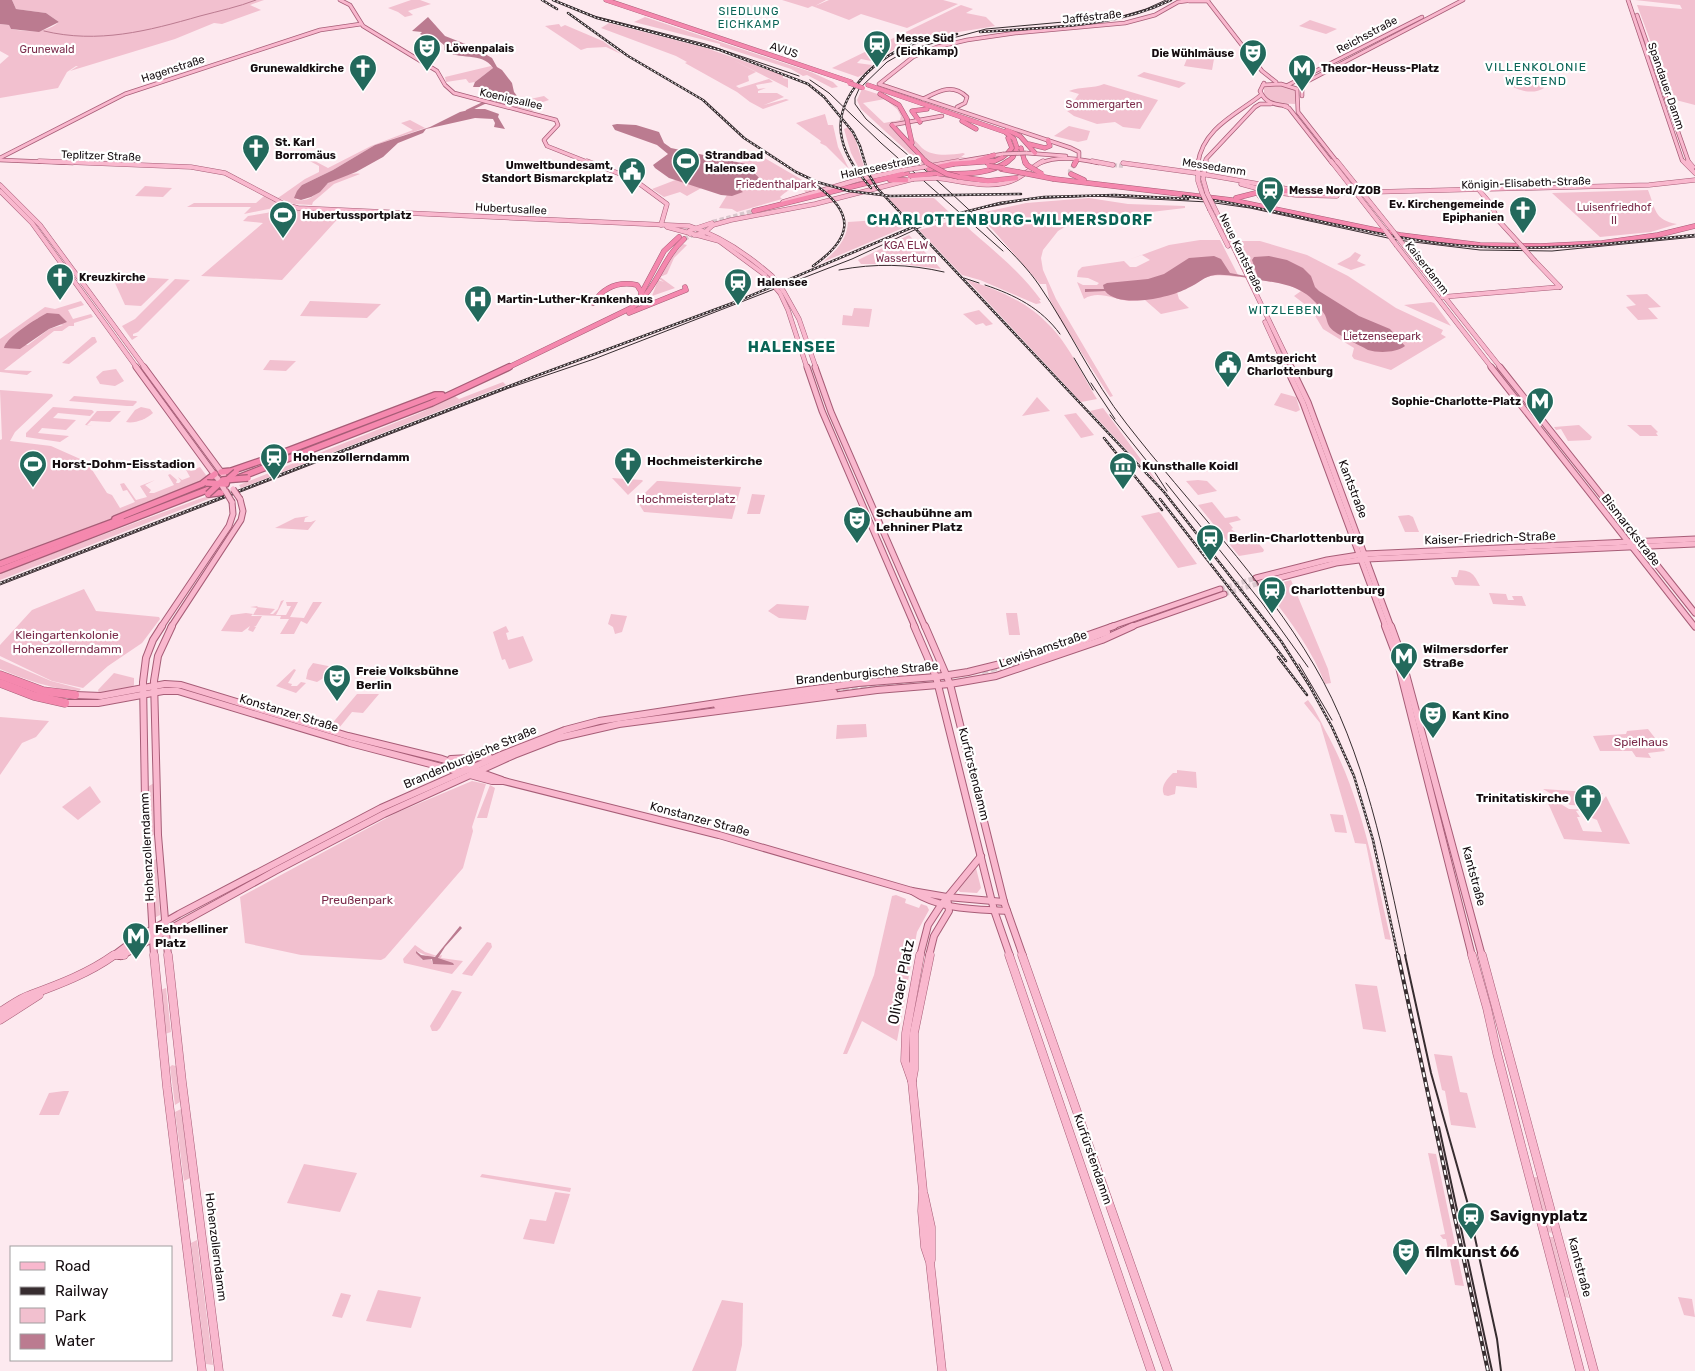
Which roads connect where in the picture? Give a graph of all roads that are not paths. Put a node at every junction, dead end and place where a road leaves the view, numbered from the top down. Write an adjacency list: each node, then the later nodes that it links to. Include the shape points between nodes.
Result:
1 (340, 0): 10 (main road, Koenigsallee, via 351,6)
2 (606, 0): 14 (highway)
3 (612, 0): 14 (highway, AVUS)
4 (1193, 0): 9 (main road, Jafféstraße)
5 (1208, 0): 9 (main road, Jafféstraße); 11 (main road)
6 (1454, 0): 8 (main road); 15 (main road, Reichsstraße)
7 (1630, 0): 50 (main road, Spandauer Damm, via 1652,53 1688,161); 52 (main road, Spandauer Damm, via 1682,160)
8 (1462, 1): 20 (main road, Reichsstraße)
9 (1177, 3): 19 (main road, Jafféstraße, via 1155,15 1125,23 957,42 933,48 911,58)
10 (361, 24): 43 (main road, Hagenstraße, via 320,30 126,93); 78 (main road, Koenigsallee, via 437,72 452,92 556,120 558,125 544,140 547,146 636,180 667,204)
11 (1253, 58): 12 (main road); 13 (main road)
12 (1262, 71): 13 (main road); 16 (main road, via 1270,80)
13 (1264, 77): 17 (main road)
14 (851, 82): 21 (highway, bridge)
15 (1298, 82): 18 (main road, Reichsstraße); 20 (main road)
16 (1281, 84): 17 (main road); 18 (main road)
17 (1263, 85): 22 (main road)
18 (1288, 85): 27 (main road, via 1298,90)
19 (880, 86): 21 (highway); 23 (main road); 24 (highway)
20 (1303, 86): 27 (main road)
21 (866, 87): 29 (highway); 32 (highway, via 895,102)
22 (1261, 95): 25 (main road); 45 (main road, via 1211,135)
23 (923, 98): 28 (main road, via 944,88 966,96 966,102); 37 (main road)
24 (917, 102): 36 (highway); 49 (highway, via 999,130 1017,144 1010,159 991,169 974,172)
25 (1270, 104): 26 (main road); 57 (main road, via 1256,106 1245,117 1206,159)
26 (1284, 106): 27 (main road); 72 (main road, Kaiserdamm)
27 (1298, 106): 72 (main road, Kaiserdamm)
28 (957, 107)
29 (930, 109): 31 (highway); 33 (highway, via 912,111)
30 (942, 116): 33 (main road)
31 (955, 117): 35 (highway); 47 (highway, via 1001,133 1009,139 1012,148 1006,156 991,162)
32 (907, 122): 33 (main road); 34 (main road); 40 (highway)
33 (920, 122)
34 (892, 125): 40 (highway)
35 (976, 128)
36 (1000, 128): 38 (highway, via 1017,134); 59 (highway, bridge, via 1017,139 1027,165)
37 (1048, 140): 38 (highway, via 1050,146 1044,148); 39 (main road)
38 (1027, 143): 41 (highway)
39 (1062, 145): 44 (main road, via 1071,150); 44 (main road, via 1076,150 1080,155)
40 (914, 150): 49 (highway)
41 (1036, 153): 42 (main road, Halenseestraße, bridge); 44 (main road, Halenseestraße)
42 (994, 155): 47 (highway); 49 (main road, Halenseestraße)
43 (0, 158): 48 (main road, Teplitzer Straße, via 27,162)
44 (1075, 160): 46 (main road); 54 (main road, Halenseestraße, via 1045,161)
45 (1196, 162): 51 (main road, via 1189,169); 56 (main road, Neue Kantstraße)
46 (1114, 163)
47 (951, 164): 49 (highway)
48 (185, 168): 78 (main road, Hubertusallee, via 226,172 290,205)
49 (928, 169): 53 (highway, bridge); 53 (highway, bridge); 58 (highway, bridge, via 988,181); 59 (highway, bridge, via 988,167)
50 (1695, 169)
51 (1180, 170): 56 (main road, Messedamm); 56 (main road, Messedamm, via 1123,164)
52 (1695, 173)
53 (909, 174): 54 (main road, Halenseestraße, bridge, via 992,185 1012,182); 60 (highway); 61 (main road, Halenseestraße); 63 (highway); 73 (highway, via 848,186); 76 (main road, Halenseestraße, via 857,180)
54 (1026, 174): 58 (main road, Halenseestraße)
55 (1071, 174): 65 (highway, via 1077,179)
56 (1196, 174): 57 (main road, Messedamm); 69 (main road, Neue Kantstraße)
57 (1203, 175): 66 (main road, Messedamm); 69 (main road, Neue Kantstraße); 70 (main road, Messedamm, via 1302,191)
58 (1016, 178)
59 (1054, 178): 65 (highway); 79 (highway, via 1212,196 1382,232 1455,243 1577,244 1646,237)
60 (890, 180): 61 (highway); 63 (highway)
61 (906, 180): 81 (main road, Halenseestraße, via 815,204 731,220 713,225)
62 (1695, 181): 68 (main road, Königin-Elisabeth-Straße, via 1649,188)
63 (878, 183): 73 (highway, via 804,204 757,212)
64 (0, 185): 104 (main road, Hohenzollerndamm, via 37,221)
65 (1144, 188): 74 (highway)
66 (1258, 190): 71 (highway); 74 (highway, via 1243,197); 75 (main road, Messedamm, bridge, via 1296,196); 77 (highway, via 1262,200)
67 (0, 191): 104 (main road, Hohenzollerndamm, via 32,223)
68 (1480, 192): 72 (main road, Königin-Elisabeth-Straße); 85 (main road, via 1498,220)
69 (1205, 193): 86 (main road, Neue Kantstraße, bridge); 86 (main road, Neue Kantstraße, bridge, via 1210,210)
70 (1338, 193): 71 (highway); 72 (main road, Messedamm)
71 (1322, 194): 75 (highway)
72 (1360, 194): 75 (main road, Messedamm); 91 (main road, Kaiserdamm, bridge); 92 (main road, Kaiserdamm, bridge)
73 (820, 196): 76 (highway)
74 (1213, 196): 77 (highway)
75 (1333, 196)
76 (796, 198): 80 (main road, Halenseestraße)
77 (1295, 212): 83 (highway)
78 (661, 225): 80 (main road, Hubertusallee); 82 (main road, Hubertusallee)
79 (1695, 226): 84 (highway)
80 (695, 228): 81 (main road, Kurfürstendamm); 82 (main road, via 690,230)
81 (706, 232): 82 (main road, Halenseestraße); 87 (main road, Kurfürstendamm, via 728,242)
82 (692, 235): 87 (main road, Kurfürstendamm, via 722,242)
83 (1417, 237): 84 (highway, via 1504,244); 85 (highway)
84 (1594, 241): 85 (highway)
85 (1519, 243): 91 (main road, bridge, via 1560,287)
86 (1244, 276): 99 (main road, Neue Kantstraße); 100 (main road, Neue Kantstraße)
87 (770, 277): 90 (main road, Kurfürstendamm, bridge)
88 (685, 287): 96 (highway, via 686,290)
89 (642, 293): 94 (highway, via 637,285 619,284 602,291); 96 (highway, via 661,254 681,238 667,254 644,297); 98 (highway, via 606,318)
90 (782, 293): 123 (main road, Kurfürstendamm, via 799,320 831,412); 124 (main road, Kurfürstendamm, via 822,411)
91 (1445, 297): 92 (main road); 93 (main road, Kaiserdamm)
92 (1437, 298): 95 (main road, Kaiserdamm)
93 (1449, 302): 95 (main road); 102 (main road, Kaiserdamm)
94 (593, 303)
95 (1441, 303): 101 (main road, Kaiserdamm)
96 (621, 314): 97 (highway)
97 (460, 390): 104 (highway, bridge, via 419,412 236,484); 108 (highway)
98 (442, 395): 103 (highway); 107 (highway)
99 (1299, 395): 113 (main road, Kantstraße)
100 (1305, 396): 113 (main road, Kantstraße)
101 (1552, 446): 110 (main road, Bismarckstraße)
102 (1562, 446): 111 (main road, Bismarckstraße)
103 (246, 466): 104 (highway); 104 (highway, bridge)
104 (224, 482): 105 (highway, bridge); 105 (highway); 106 (highway, bridge); 106 (highway, bridge); 128 (main road, Hohenzollerndamm, bridge, via 240,499 244,511 162,645 156,661); 129 (main road, Hohenzollerndamm, bridge, via 234,514 230,525 169,614 148,651)
105 (204, 484): 107 (highway, via 144,506)
106 (208, 494): 108 (highway, via 152,516)
107 (102, 526): 114 (highway)
108 (115, 526): 115 (highway)
109 (1695, 539): 111 (main road, Kaiser-Friedrich-Straße)
110 (1629, 544): 111 (main road, Kaiser-Friedrich-Straße); 113 (main road, Kaiser-Friedrich-Straße); 119 (main road, Bismarckstraße)
111 (1640, 544): 112 (main road, Kaiser-Friedrich-Straße); 118 (main road, Bismarckstraße)
112 (1695, 544)
113 (1363, 557): 116 (main road, Kaiser-Friedrich-Straße); 168 (main road, Kantstraße, via 1396,655); 169 (main road, Kantstraße, via 1403,660)
114 (0, 564)
115 (0, 570)
116 (1258, 581)
117 (1222, 591): 120 (main road, Lewishamstraße)
118 (1695, 613)
119 (1695, 627)
120 (1120, 628): 121 (main road, Lewishamstraße); 123 (main road, Lewishamstraße, via 1020,659); 126 (main road, Lewishamstraße, via 1102,640 1027,667)
121 (1022, 663)
122 (0, 675): 131 (highway, via 43,691)
123 (946, 676): 124 (main road, Brandenburgische Straße); 126 (main road, Kurfürstendamm)
124 (936, 677): 127 (main road, Kurfürstendamm); 133 (main road, Brandenburgische Straße, via 858,683)
125 (0, 683): 132 (highway)
126 (950, 684): 127 (main road, Lewishamstraße); 142 (main road, Kurfürstendamm)
127 (939, 686): 135 (main road, Brandenburgische Straße, via 877,690); 143 (main road, Kurfürstendamm)
128 (154, 689): 129 (main road, Konstanzer Straße); 137 (main road, Konstanzer Straße, via 167,684 181,685 348,736); 140 (main road, Konstanzer Straße, via 179,691 343,741); 152 (main road, Hohenzollerndamm)
129 (143, 691): 131 (main road, Konstanzer Straße, via 101,696); 132 (main road, Konstanzer Straße, via 103,702); 153 (main road, Hohenzollerndamm)
130 (834, 692): 134 (main road, Brandenburgische Straße)
131 (75, 695)
132 (65, 703)
133 (701, 706): 134 (main road, Brandenburgische Straße); 136 (main road, Brandenburgische Straße, via 588,723)
134 (725, 706): 135 (main road, Brandenburgische Straße)
135 (706, 712): 139 (main road, Brandenburgische Straße, via 590,729 558,738)
136 (501, 755): 137 (main road, via 469,760); 138 (main road, Brandenburgische Straße)
137 (442, 759): 138 (main road, Konstanzer Straße)
138 (470, 771): 139 (main road, Brandenburgische Straße); 140 (main road, Konstanzer Straße); 141 (main road, Konstanzer Straße); 154 (main road, Brandenburgische Straße, via 275,871)
139 (479, 771): 141 (main road, Konstanzer Straße)
140 (461, 772): 152 (main road, Brandenburgische Straße, via 381,808)
141 (504, 781): 144 (main road, Konstanzer Straße, via 719,835)
142 (992, 855): 143 (main road); 147 (main road, Kurfürstendamm)
143 (981, 856): 145 (main road, Olivaer Platz); 146 (main road, Kurfürstendamm)
144 (912, 891): 145 (main road); 148 (main road)
145 (948, 897): 146 (main road); 148 (main road, Olivaer Platz); 149 (main road)
146 (992, 901): 147 (main road); 150 (main road, Kurfürstendamm)
147 (1004, 902): 151 (main road, Kurfürstendamm)
148 (941, 905): 149 (main road); 162 (main road, Olivaer Platz, via 928,925 922,944 906,1033)
149 (950, 907): 150 (main road); 162 (main road, Olivaer Platz, via 934,936 914,1033)
150 (994, 910): 151 (main road); 158 (main road, Kurfürstendamm)
151 (1007, 911): 159 (main road, Kurfürstendamm)
152 (164, 922): 153 (main road); 154 (main road, Hohenzollerndamm)
153 (151, 930): 155 (main road, Hohenzollerndamm); 156 (main road)
154 (165, 932): 155 (main road); 164 (main road, Hohenzollerndamm)
155 (153, 939): 156 (main road, via 120,956); 163 (main road, Hohenzollerndamm, via 162,1043)
156 (116, 955): 157 (main road)
157 (47, 990): 160 (main road, via 29,995); 161 (main road)
158 (1024, 997): 159 (main road); 166 (main road, Kurfürstendamm)
159 (1038, 999): 167 (main road, Kurfürstendamm)
160 (0, 1012)
161 (0, 1020)
162 (910, 1070): 165 (main road, via 923,1190 932,1237 930,1262)
163 (202, 1371)
164 (219, 1371)
165 (942, 1371)
166 (1151, 1371)
167 (1168, 1371)
168 (1580, 1371)
169 (1594, 1371)

